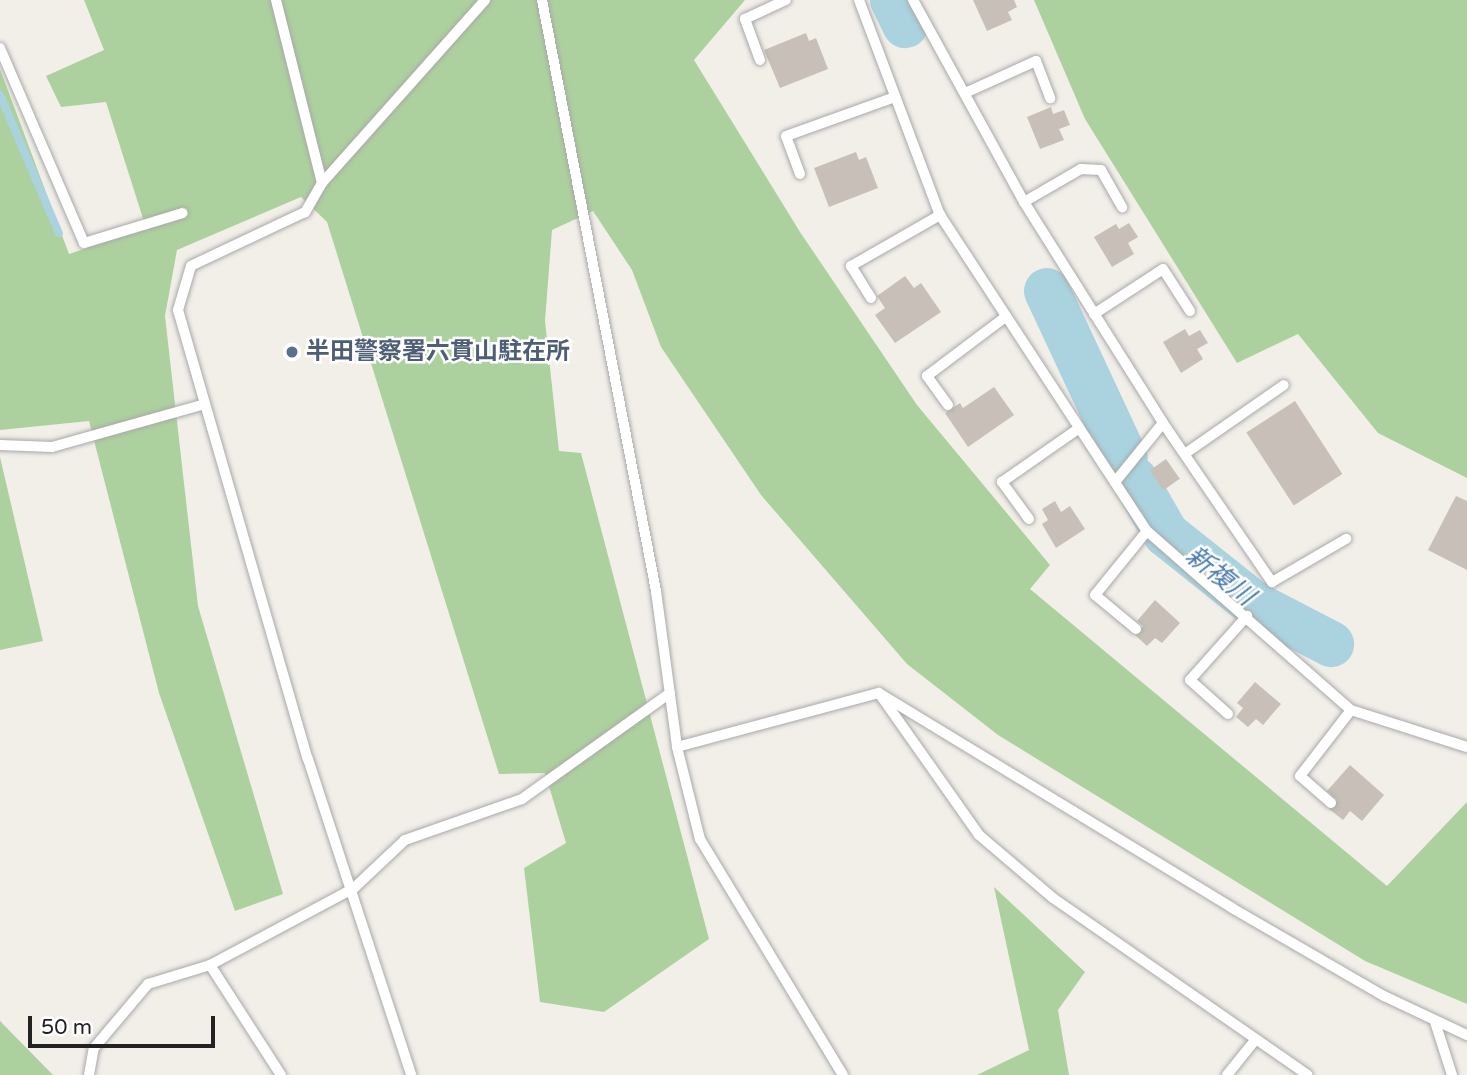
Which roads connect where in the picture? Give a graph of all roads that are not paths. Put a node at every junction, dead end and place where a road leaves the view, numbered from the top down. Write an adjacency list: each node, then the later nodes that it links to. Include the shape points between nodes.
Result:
1 (276, 0): 13 (lane)
2 (485, 0): 13 (lane)
3 (542, 0): 35 (lane, via 569,157 603,298)
4 (786, 0): 8 (lane, via 746,19)
5 (859, 0): 10 (lane)
6 (913, 0): 9 (lane)
7 (0, 48): 16 (lane, via 84,243)
8 (760, 60)
9 (965, 93): 11 (lane, via 1036,61); 14 (lane)
10 (892, 98): 12 (lane, via 786,136); 17 (lane)
11 (1050, 98)
12 (800, 174)
13 (322, 183): 23 (lane, via 305,212 191,266 178,310)
14 (1024, 202): 15 (lane, via 1081,169 1101,170); 20 (lane)
15 (1122, 207)
16 (183, 213)
17 (940, 215): 18 (lane, via 851,266); 21 (lane)
18 (871, 298)
19 (1190, 311): 20 (lane, via 1163,269)
20 (1094, 314): 25 (lane)
21 (1004, 318): 24 (lane, via 927,376); 26 (lane)
22 (1284, 385): 28 (lane)
23 (205, 404): 27 (lane, via 52,447); 42 (lane, via 308,759)
24 (948, 405)
25 (1163, 423): 28 (lane); 29 (lane)
26 (1078, 429): 29 (lane); 30 (lane, via 1002,482)
27 (0, 445)
28 (1186, 453): 32 (lane, via 1272,582)
29 (1115, 482): 31 (lane)
30 (1029, 519)
31 (1147, 531): 33 (lane); 34 (lane, via 1096,595)
32 (1346, 539)
33 (1247, 616): 37 (lane); 38 (lane, via 1189,680)
34 (1136, 629)
35 (670, 693): 39 (lane); 42 (lane, via 522,799 405,840)
36 (879, 693): 39 (lane); 44 (lane, via 1232,908); 46 (lane, via 979,835 1052,898)
37 (1351, 710): 40 (lane); 41 (lane, via 1300,776)
38 (1227, 714)
39 (677, 747): 50 (lane, via 700,839)
40 (1467, 747)
41 (1331, 803)
42 (354, 888): 43 (lane); 49 (lane)
43 (210, 965): 47 (lane, via 148,984 94,1048); 48 (lane)
44 (1435, 1022): 45 (lane); 53 (lane)
45 (1467, 1035)
46 (1256, 1040): 51 (lane); 52 (lane)
47 (89, 1075)
48 (281, 1075)
49 (411, 1075)
50 (843, 1075)
51 (1227, 1075)
52 (1308, 1075)
53 (1452, 1075)

